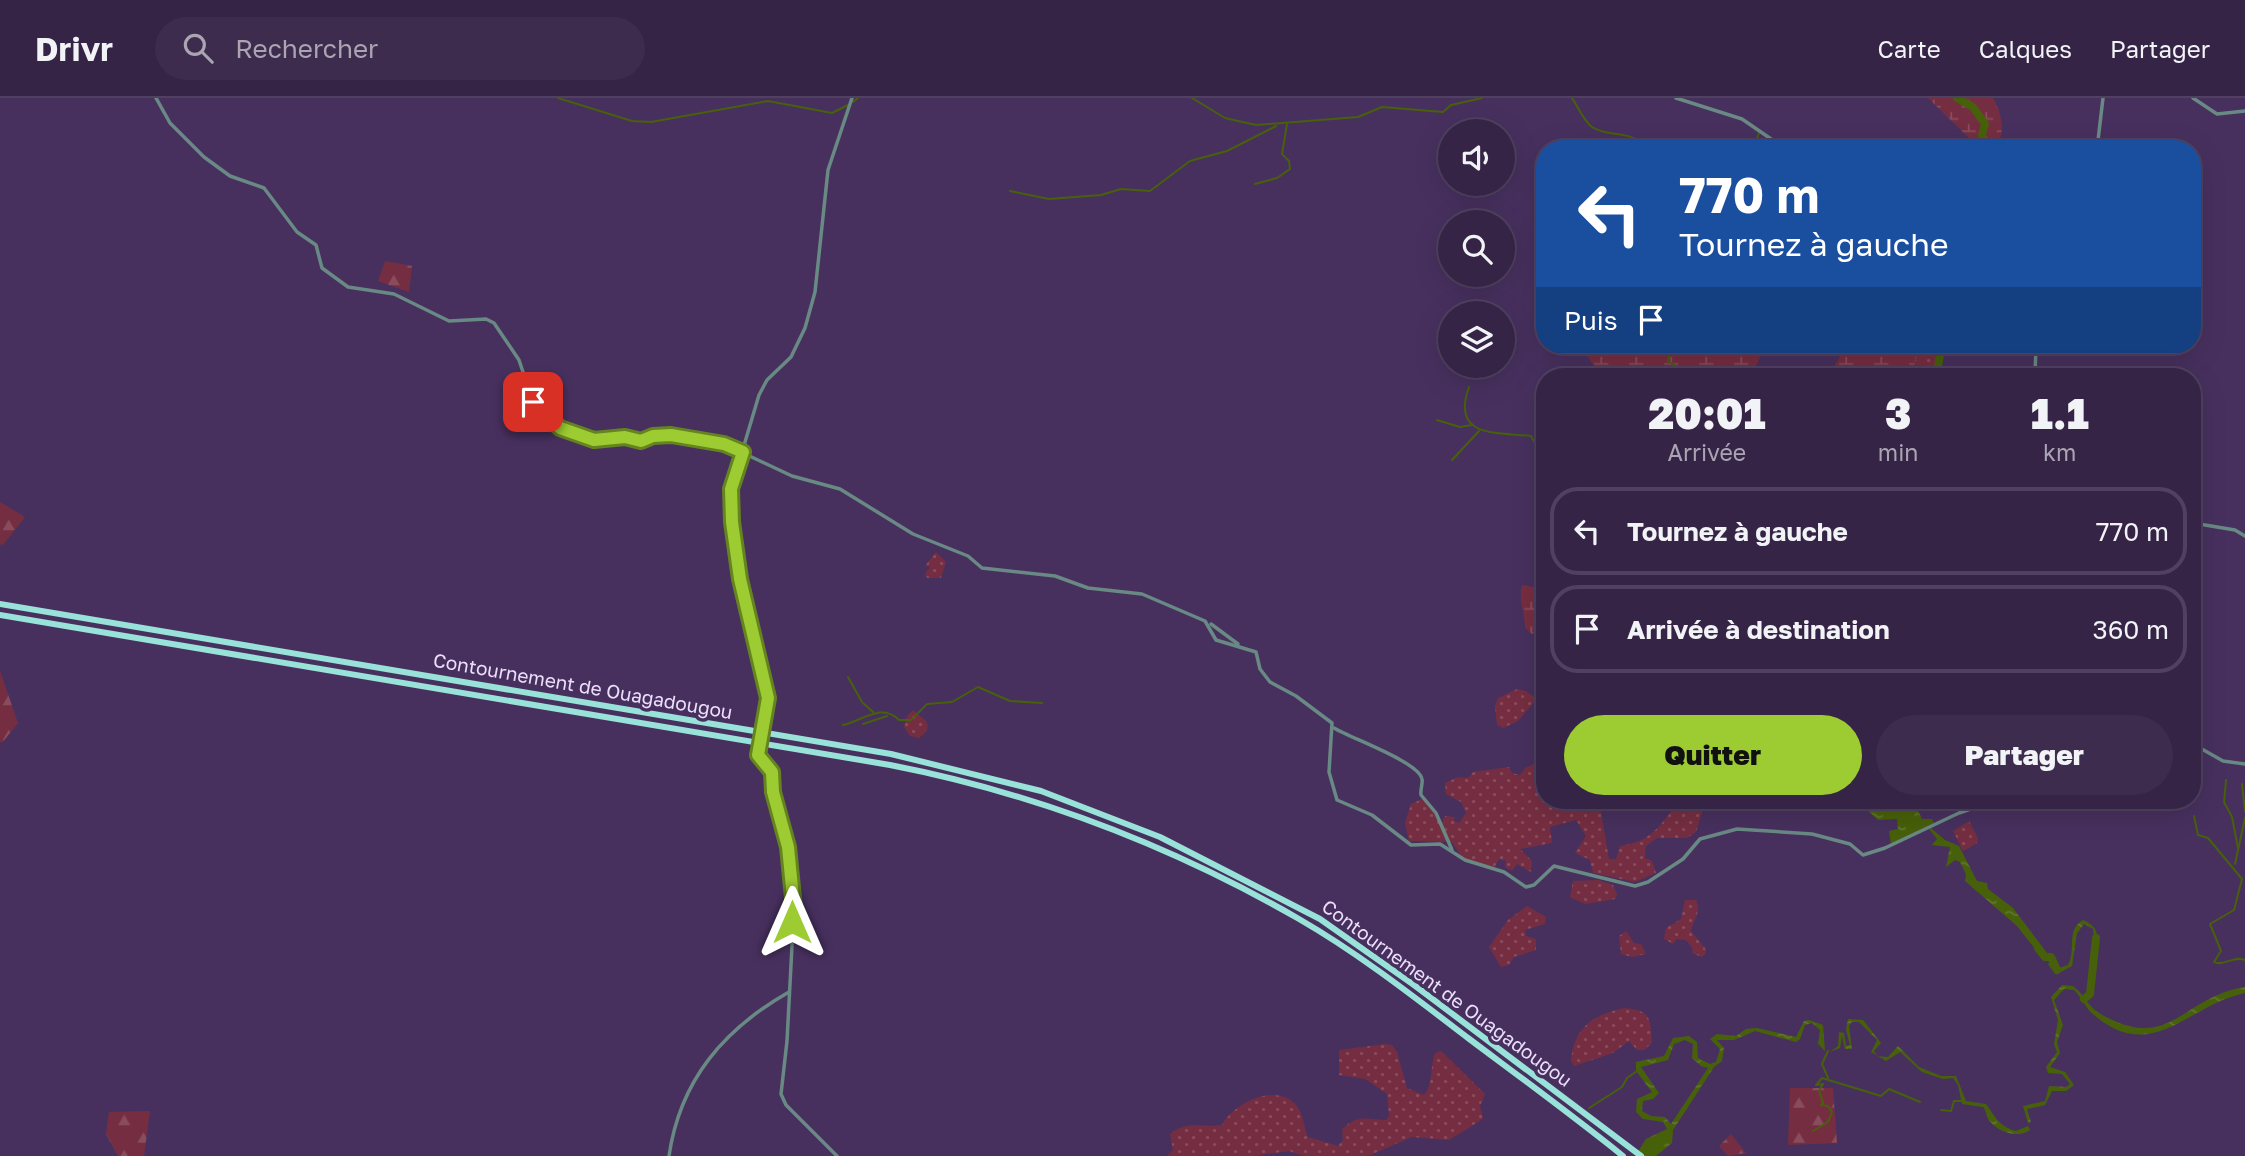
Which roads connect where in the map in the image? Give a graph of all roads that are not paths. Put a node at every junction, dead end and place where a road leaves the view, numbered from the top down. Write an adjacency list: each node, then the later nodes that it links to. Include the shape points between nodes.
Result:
1 (156, 98): 9 (street, via 170,123 204,157 230,176 264,188 297,232 316,245 322,268 348,287 394,294 449,321 486,319 494,323 525,373 533,402 560,428 594,440 625,437 641,441 671,435 697,438)
2 (852, 98): 9 (street, via 828,170 815,292 805,328 790,357 766,380)
3 (1675, 98): 7 (street, via 1742,119)
4 (2103, 98): 8 (street)
5 (2193, 98): 6 (street, via 2217,114)
6 (2245, 111)
7 (1773, 140)
8 (2098, 140)
9 (743, 452): 14 (street, via 792,476 839,489 913,534 968,556 982,568 1055,576 1088,588 1142,594); 17 (street, via 731,489 732,522 740,579 768,698)
10 (2201, 524): 11 (street)
11 (2245, 536)
12 (0, 604): 17 (highway, Contournement de Ouagadougou)
13 (0, 615): 18 (highway, Contournement de Ouagadougou)
14 (1205, 621): 15 (street); 15 (street, via 1219,641)
15 (1240, 646): 16 (street, via 1256,652 1260,669 1270,682 1328,718)
16 (1333, 728): 22 (street, via 1419,772 1421,795 1436,813); 22 (street, via 1329,772 1337,800 1372,815 1411,845 1440,844)
17 (760, 732): 18 (street); 24 (highway, Contournement de Ouagadougou, via 930,761 991,777 1103,813 1205,857 1366,950)
18 (758, 743): 23 (street, via 758,755 772,772 788,847 794,908); 27 (highway, Contournement de Ouagadougou, via 982,786 1083,818 1195,865 1300,920 1354,955)
19 (2201, 749): 20 (street, via 2223,761)
20 (2245, 764)
21 (1971, 809): 22 (street, via 1863,855 1850,844 1812,834 1733,830 1700,839 1683,859 1636,886 1554,866 1526,887 1504,872 1476,865)
22 (1454, 852)
23 (789, 992): 25 (street, via 760,1009 699,1070 677,1119); 26 (street, via 782,1099)
24 (1639, 1154)
25 (670, 1156)
26 (837, 1156)
27 (1623, 1156)

